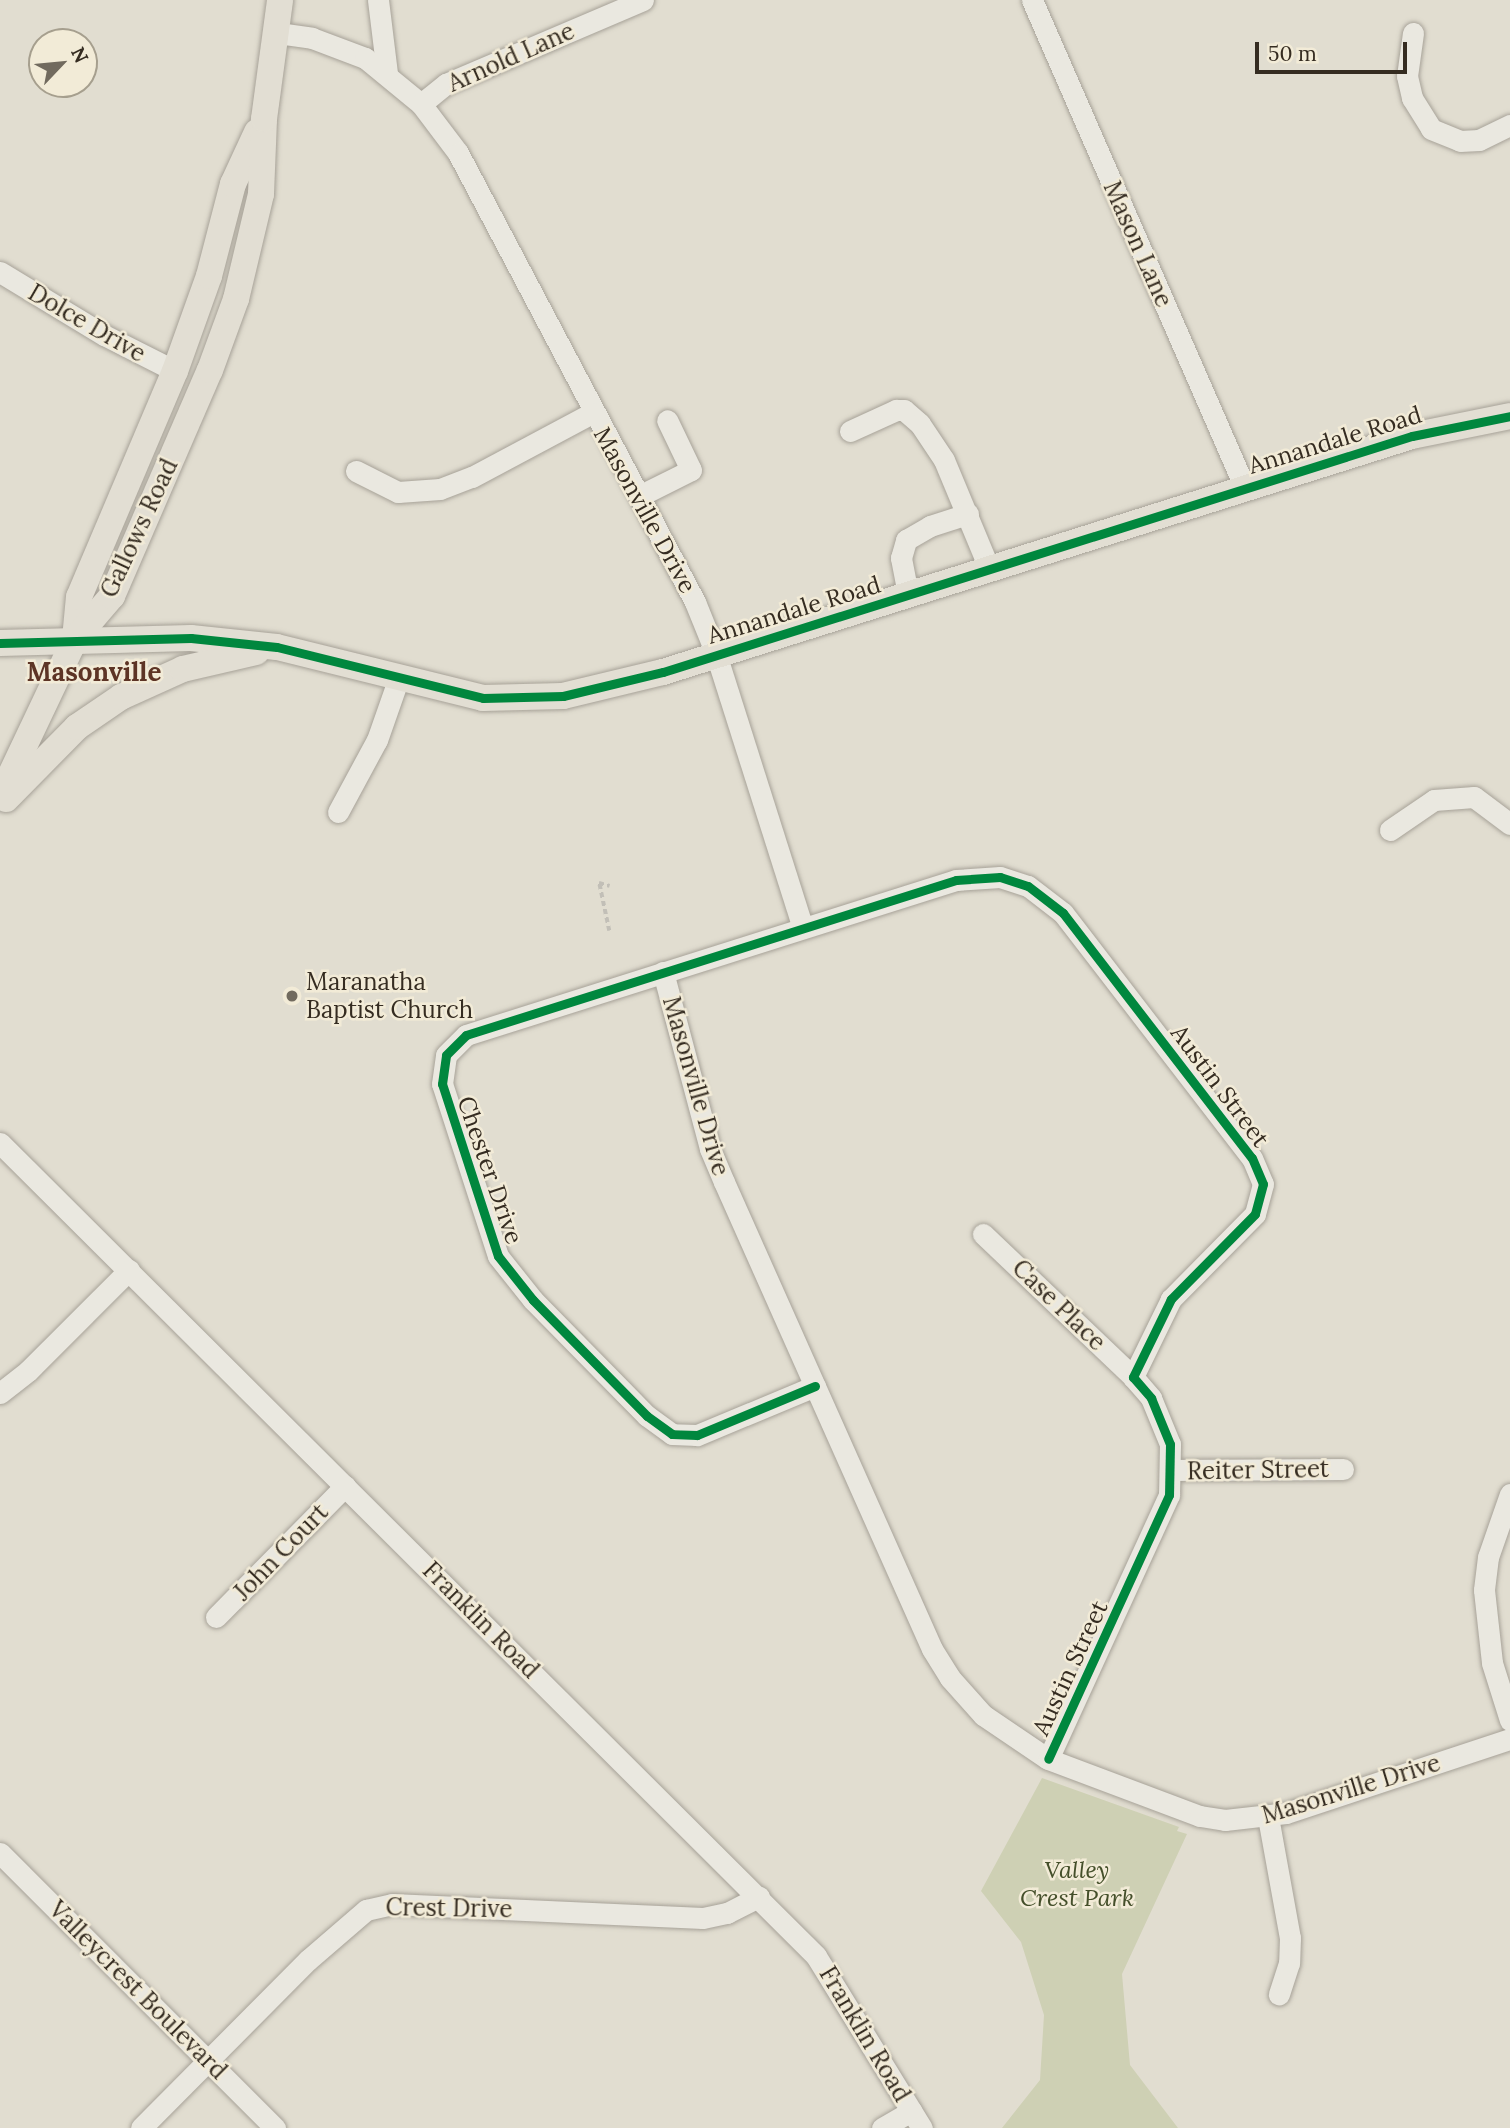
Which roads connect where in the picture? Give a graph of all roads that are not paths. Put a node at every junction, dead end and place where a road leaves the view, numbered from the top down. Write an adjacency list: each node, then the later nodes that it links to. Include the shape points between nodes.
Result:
1 (280, 0): 5 (main road, Gallows Road)
2 (378, 0): 7 (street)
3 (643, 0): 8 (street, Arnold Lane, via 446,84)
4 (1032, 0): 18 (street, Mason Lane)
5 (278, 33): 7 (street, Masonville Drive, via 340,46); 9 (main road, Gallows Road)
6 (1413, 33): 10 (street, via 1407,76 1412,98 1431,129 1460,141 1479,140)
7 (387, 73): 8 (street, Masonville Drive)
8 (421, 104): 13 (street, Masonville Drive, via 458,153)
9 (264, 119): 12 (main road, Gallows Road, via 233,184 209,276); 23 (main road, Gallows Road, via 261,194 236,299 219,346 112,596)
10 (1510, 125)
11 (0, 272): 12 (street, Dolce Drive)
12 (175, 372): 23 (main road, Gallows Road, via 79,597)
13 (592, 413): 17 (street, via 472,477 440,489 398,492); 19 (street, Masonville Drive)
14 (1510, 416): 18 (main road, Annandale Road, via 1412,436)
15 (667, 420): 19 (street, via 691,470)
16 (850, 431): 20 (street, via 904,410 920,424 944,460)
17 (356, 471)
18 (1245, 488): 21 (main road, Annandale Road)
19 (639, 496): 26 (street, Masonville Drive, via 695,602)
20 (968, 514): 21 (street); 22 (street, via 930,526 906,540 901,558)
21 (989, 568): 22 (main road, Annandale Road)
22 (908, 594): 26 (main road, Annandale Road)
23 (75, 639): 24 (main road, Annandale Road); 25 (main road, Annandale Road, via 191,638); 28 (main road)
24 (0, 643)
25 (277, 647): 27 (main road, Annandale Road); 29 (main road, via 183,669 121,697 77,727)
26 (716, 654): 27 (main road, Annandale Road, via 612,687 526,700 483,698); 33 (street, Masonville Drive)
27 (398, 680): 30 (street, via 377,740)
28 (0, 797)
29 (0, 805)
30 (338, 812)
31 (1510, 824): 32 (street, via 1474,797 1434,800)
32 (1390, 830)
33 (803, 928): 34 (street, Masonville Drive); 38 (street, Austin Street, via 956,880 999,877 1028,886 1063,913 1252,1158 1263,1184 1255,1214 1186,1279)
34 (663, 972): 39 (street, Masonville Drive, via 710,1149); 39 (street, Chester Drive, via 466,1035 446,1055 442,1084 491,1240 512,1277 533,1300 647,1416 672,1434 702,1434)
35 (0, 1143): 37 (street, Franklin Road)
36 (983, 1234): 38 (street, Case Place)
37 (129, 1270): 40 (street); 43 (street, Franklin Road)
38 (1133, 1377): 42 (street, Austin Street, via 1162,1420)
39 (815, 1386): 48 (street, Masonville Drive, via 928,1642 950,1678 999,1729)
40 (0, 1393)
41 (1343, 1469): 42 (street, Reiter Street)
42 (1172, 1471): 48 (street, Austin Street, via 1161,1520)
43 (345, 1486): 45 (street, John Court); 51 (street, Franklin Road)
44 (1510, 1494): 46 (street, via 1488,1557 1484,1590 1492,1663)
45 (215, 1617)
46 (1510, 1720)
47 (1510, 1739): 49 (street, Masonville Drive)
48 (1048, 1759): 49 (street, Masonville Drive, via 1200,1816 1226,1820)
49 (1268, 1817): 52 (street, via 1290,1938 1289,1963)
50 (0, 1853): 53 (street, Valleycrest Boulevard)
51 (759, 1897): 53 (street, Crest Drive, via 725,1914 703,1918 382,1905 351,1918); 54 (street, Franklin Road, via 839,1987)
52 (1279, 1994)
53 (208, 2060): 55 (street, Crest Drive); 56 (street, Valleycrest Boulevard)
54 (917, 2119): 57 (street)
55 (141, 2128)
56 (275, 2128)
57 (882, 2128)

